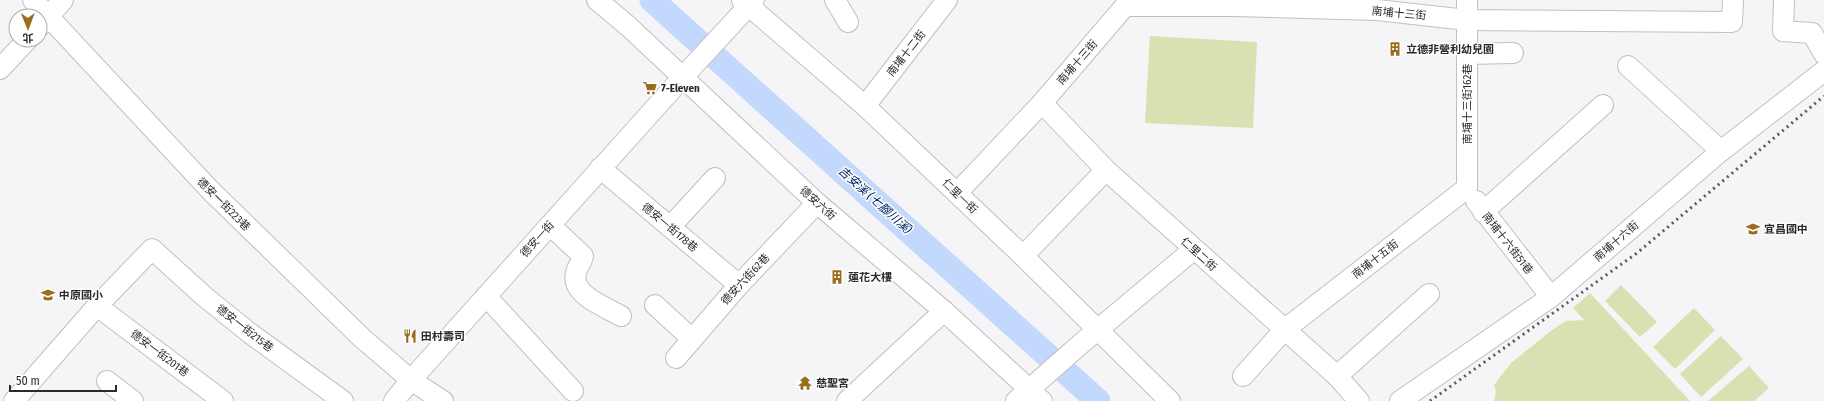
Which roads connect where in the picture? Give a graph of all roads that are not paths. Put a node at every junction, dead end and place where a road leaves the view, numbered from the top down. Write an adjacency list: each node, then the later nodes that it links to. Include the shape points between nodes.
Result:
1 (63, 0): 13 (street)
2 (597, 0): 25 (street, 德安六街)
3 (835, 0): 15 (street)
4 (947, 0): 28 (street, 南埔十二街)
5 (1467, 0): 14 (street, 南埔十三街162巷)
6 (1733, 0): 14 (street, 南埔十三街, via 1732,22)
7 (1784, 0): 17 (street, via 1783,31)
8 (748, 2): 25 (street, 德安一街, via 727,31); 28 (street, 仁里一街)
9 (1150, 3): 10 (street, 南埔十三街); 26 (street, 南埔十三街, via 1125,6)
10 (1234, 3): 11 (street, 南埔十三街)
11 (1293, 4): 12 (street, 南埔十三街)
12 (1377, 5): 14 (street, 南埔十三街)
13 (48, 17)
14 (1467, 20): 20 (street, 南埔十三街162巷)
15 (848, 22)
16 (48, 25): 55 (street, 德安一街223巷, via 210,190 362,338)
17 (1818, 29): 21 (street)
18 (20, 48): 23 (street)
19 (1514, 53): 20 (street)
20 (1467, 54): 33 (street, 南埔十三街162巷)
21 (1824, 54)
22 (1628, 66): 29 (street)
23 (0, 69)
24 (1824, 71): 29 (street, 南埔十六街)
25 (682, 78): 30 (street, 德安一街); 35 (street, 德安六街)
26 (1042, 103): 31 (street, 仁里二街); 34 (street, 南埔十三街)
27 (1603, 105): 36 (street)
28 (865, 106): 34 (street, 仁里一街)
29 (1721, 151): 44 (street, 南埔十六街)
30 (600, 168): 37 (street, 德安一街); 38 (street, 德安一街178巷)
31 (1106, 170): 39 (street, 仁里二街); 40 (street)
32 (715, 178): 38 (street)
33 (1467, 188): 36 (street, 南埔十六街51巷); 49 (street, 南埔十五街)
34 (957, 193): 40 (street, 仁里一街)
35 (817, 203): 41 (street, 德安六街62巷); 47 (street, 德安六街)
36 (1484, 212): 44 (street, 南埔十六街51巷)
37 (550, 225): 43 (street, 德安一街); 48 (street, via 583,256 575,279 581,293)
38 (670, 227): 41 (street, 德安一街178巷)
39 (1193, 250): 49 (street, 仁里二街); 50 (street)
40 (1023, 256): 50 (street, 仁里一街)
41 (739, 285): 51 (street, 德安六街62巷)
42 (1429, 294): 54 (street)
43 (486, 296): 55 (street, 德安一街); 57 (street)
44 (1551, 297): 68 (street, 南埔十六街)
45 (655, 305): 51 (street)
46 (97, 306): 59 (street); 61 (street, 德安一街201巷); 62 (street, 德安一街215巷, via 152,249 251,334)
47 (944, 311): 58 (street, 德安六街); 65 (street)
48 (621, 316)
49 (1284, 330): 53 (street, 南埔十五街); 54 (street, 仁里二街)
50 (1090, 336): 58 (street); 66 (street, 仁里一街)
51 (692, 339): 52 (street, 德安六街62巷)
52 (676, 358)
53 (1243, 376)
54 (1337, 376): 67 (street, 仁里二街)
55 (411, 380): 63 (street, 德安一街); 64 (street, 德安一街223巷)
56 (107, 381): 60 (street)
57 (573, 391)
58 (1029, 397)
59 (14, 401)
60 (132, 401)
61 (223, 401)
62 (343, 401)
63 (394, 401)
64 (443, 401)
65 (847, 401)
66 (1170, 401)
67 (1359, 401)
68 (1400, 401)

